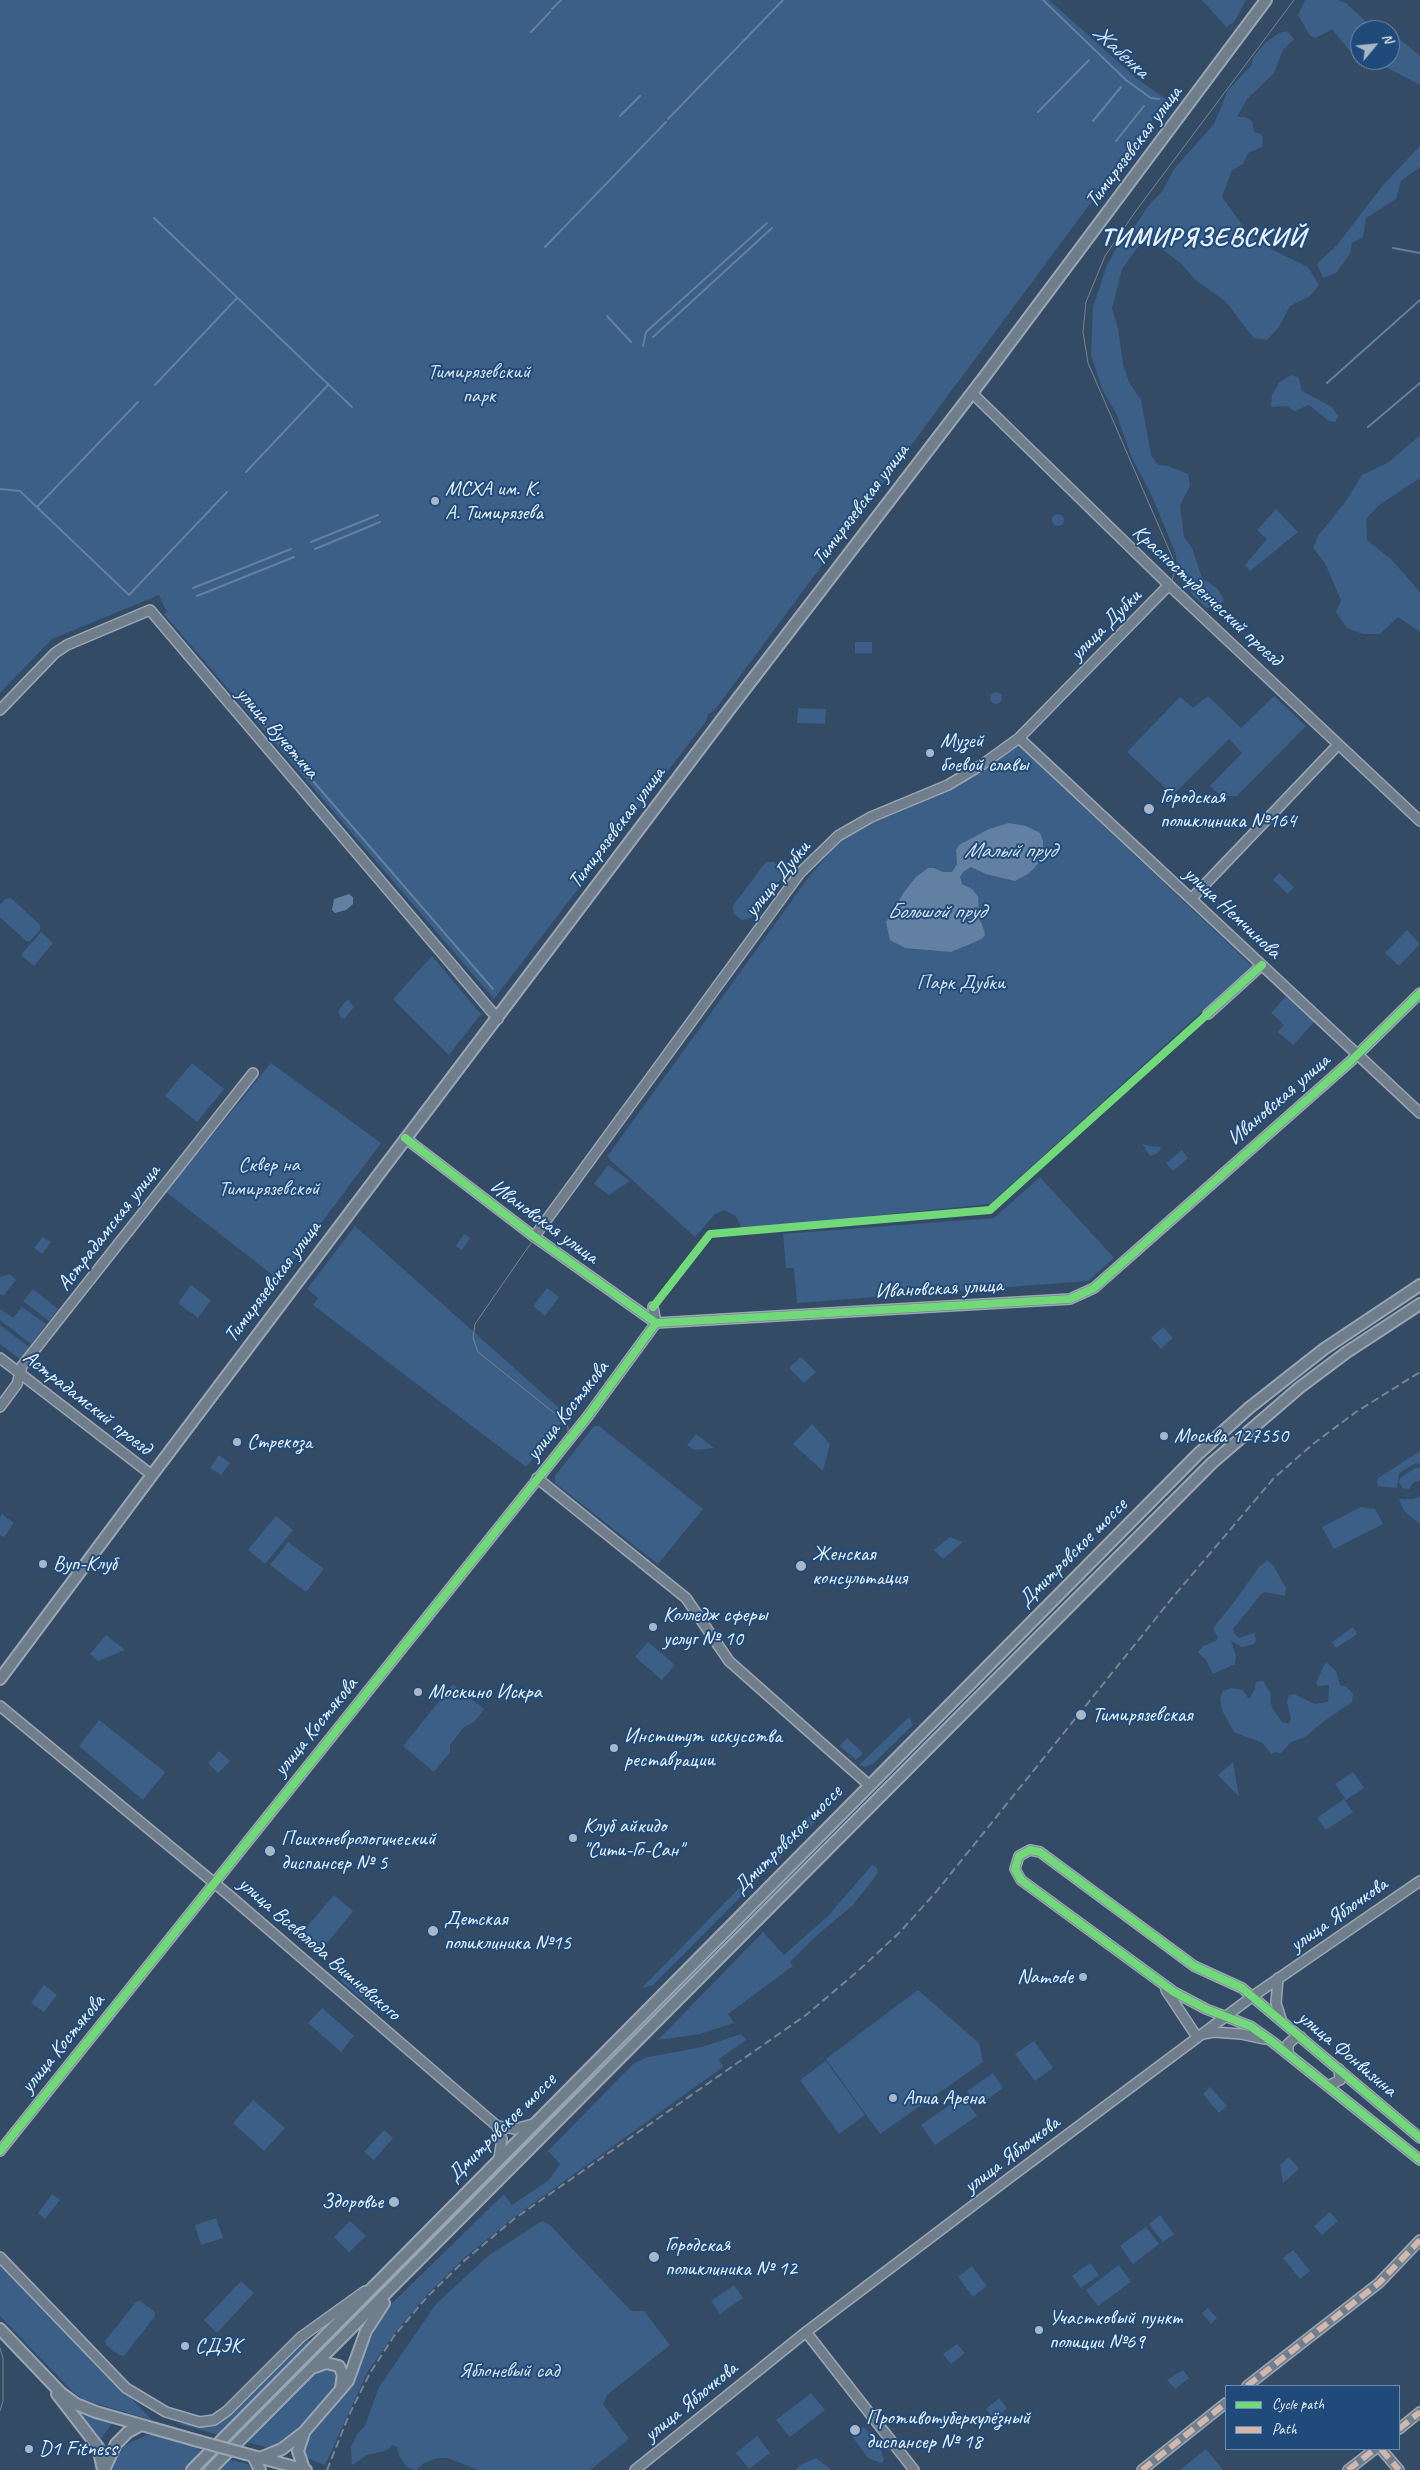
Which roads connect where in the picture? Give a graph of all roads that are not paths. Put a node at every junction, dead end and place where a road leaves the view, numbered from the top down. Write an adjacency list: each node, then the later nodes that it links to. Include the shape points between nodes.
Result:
1 (1266, 0): 2 (main road, Тимирязевская улица)
2 (972, 393): 3 (street, Красностуденческий проезд); 12 (main road, Тимирязевская улица)
3 (1169, 585): 5 (street, улица Дубки); 7 (street, Красностуденческий проезд)
4 (0, 710): 12 (street, улица Вучетича, via 55,653 150,610)
5 (1019, 738): 8 (street, улица Немчинова); 17 (street, улица Дубки, via 948,785 871,816 838,836 800,873)
6 (1334, 749): 8 (street)
7 (1420, 821)
8 (1192, 899): 9 (street, улица Немчинова)
9 (1262, 965): 11 (street); 13 (street, улица Немчинова)
10 (1420, 993): 13 (street, Ивановская улица)
11 (1208, 1014)
12 (498, 1018): 16 (main road, Тимирязевская улица)
13 (1358, 1054): 15 (street, улица Немчинова); 21 (street, Ивановская улица, via 1094,1288 1078,1297)
14 (253, 1073): 23 (street, Астрадамская улица, via 22,1366)
15 (1420, 1113)
16 (405, 1138): 17 (street, Ивановская улица); 25 (main road, Тимирязевская улица)
17 (534, 1237): 21 (street, Ивановская улица)
18 (1420, 1285): 29 (main road, Дмитровское шоссе, via 1332,1343 1215,1438)
19 (1420, 1304): 46 (main road, Дмитровское шоссе, via 1306,1383 1212,1463)
20 (652, 1307): 21 (street)
21 (656, 1323): 26 (street, улица Костякова, via 588,1416)
22 (0, 1358): 23 (street, Астрадамский проезд)
23 (20, 1373): 24 (street, Астрадамская улица, via 16,1387); 25 (street, Астрадамский проезд)
24 (0, 1407)
25 (152, 1474): 27 (main road, Тимирязевская улица)
26 (537, 1478): 29 (street, via 686,1598 729,1661); 31 (street, улица Костякова)
27 (0, 1679)
28 (0, 1706): 31 (street, улица Всеволода Вишневского)
29 (869, 1785): 44 (main road, Дмитровское шоссе)
30 (1420, 1881): 32 (street, улица Яблочкова)
31 (214, 1883): 43 (street, улица Всеволода Вишневского); 47 (street, улица Костякова)
32 (1278, 1978): 34 (street, улица Яблочкова); 36 (street, via 1276,2003)
33 (1157, 1980): 34 (street, улица Фонвизина, via 1021,1880 1015,1869 1019,1856 1030,1850 1040,1852 1194,1966 1230,1981); 35 (street, улица Фонвизина, via 1192,2003); 37 (street)
34 (1252, 1996): 35 (street, улица Яблочкова); 36 (street, улица Фонвизина)
35 (1225, 2017): 37 (street, улица Яблочкова); 39 (street, улица Фонвизина, via 1250,2026)
36 (1282, 2021): 38 (street, улица Фонвизина)
37 (1200, 2036): 39 (street, via 1214,2032 1241,2034); 55 (street, улица Яблочкова)
38 (1301, 2037): 40 (street, via 1288,2044); 41 (street, улица Фонвизина)
39 (1274, 2042): 40 (street, улица Фонвизина)
40 (1288, 2054): 42 (street, улица Фонвизина)
41 (1339, 2069): 42 (street, via 1340,2080); 45 (street, улица Фонвизина)
42 (1328, 2086): 49 (street, улица Фонвизина)
43 (497, 2126): 44 (street); 48 (street, via 502,2139)
44 (529, 2127): 46 (street, via 523,2136 527,2144); 48 (main road, Дмитровское шоссе)
45 (1420, 2138)
46 (537, 2142): 52 (main road, Дмитровское шоссе)
47 (0, 2152)
48 (499, 2158): 53 (main road, Дмитровское шоссе)
49 (1420, 2160)
50 (1420, 2240): 58 (street, via 1378,2283)
51 (0, 2257): 53 (street, via 126,2388 166,2412 200,2422 214,2420 227,2411 301,2336)
52 (398, 2283): 56 (main road, Дмитровское шоссе); 59 (main road, via 366,2331 352,2373)
53 (374, 2286): 69 (main road, Дмитровское шоссе)
54 (0, 2329): 57 (main road)
55 (806, 2332): 73 (street, улица Яблочкова); 74 (street)
56 (303, 2377): 59 (main road, via 326,2362 336,2364 343,2375); 70 (main road, Дмитровское шоссе)
57 (47, 2378): 62 (main road, via 76,2404); 68 (main road, via 71,2414 93,2439)
58 (1248, 2385)
59 (340, 2390): 64 (main road)
60 (1225, 2404): 75 (street)
61 (1420, 2412): 63 (street)
62 (141, 2425): 67 (main road, bridge); 68 (main road, via 116,2444)
63 (1400, 2428)
64 (304, 2432): 67 (main road, via 282,2450); 72 (main road, via 298,2451)
65 (1373, 2450): 76 (street)
66 (1383, 2450): 77 (street)
67 (253, 2456): 71 (main road); 72 (main road)
68 (104, 2470)
69 (192, 2470)
70 (210, 2470)
71 (260, 2470)
72 (303, 2470)
73 (635, 2470)
74 (914, 2470)
75 (1142, 2470)
76 (1348, 2470)
77 (1398, 2470)

